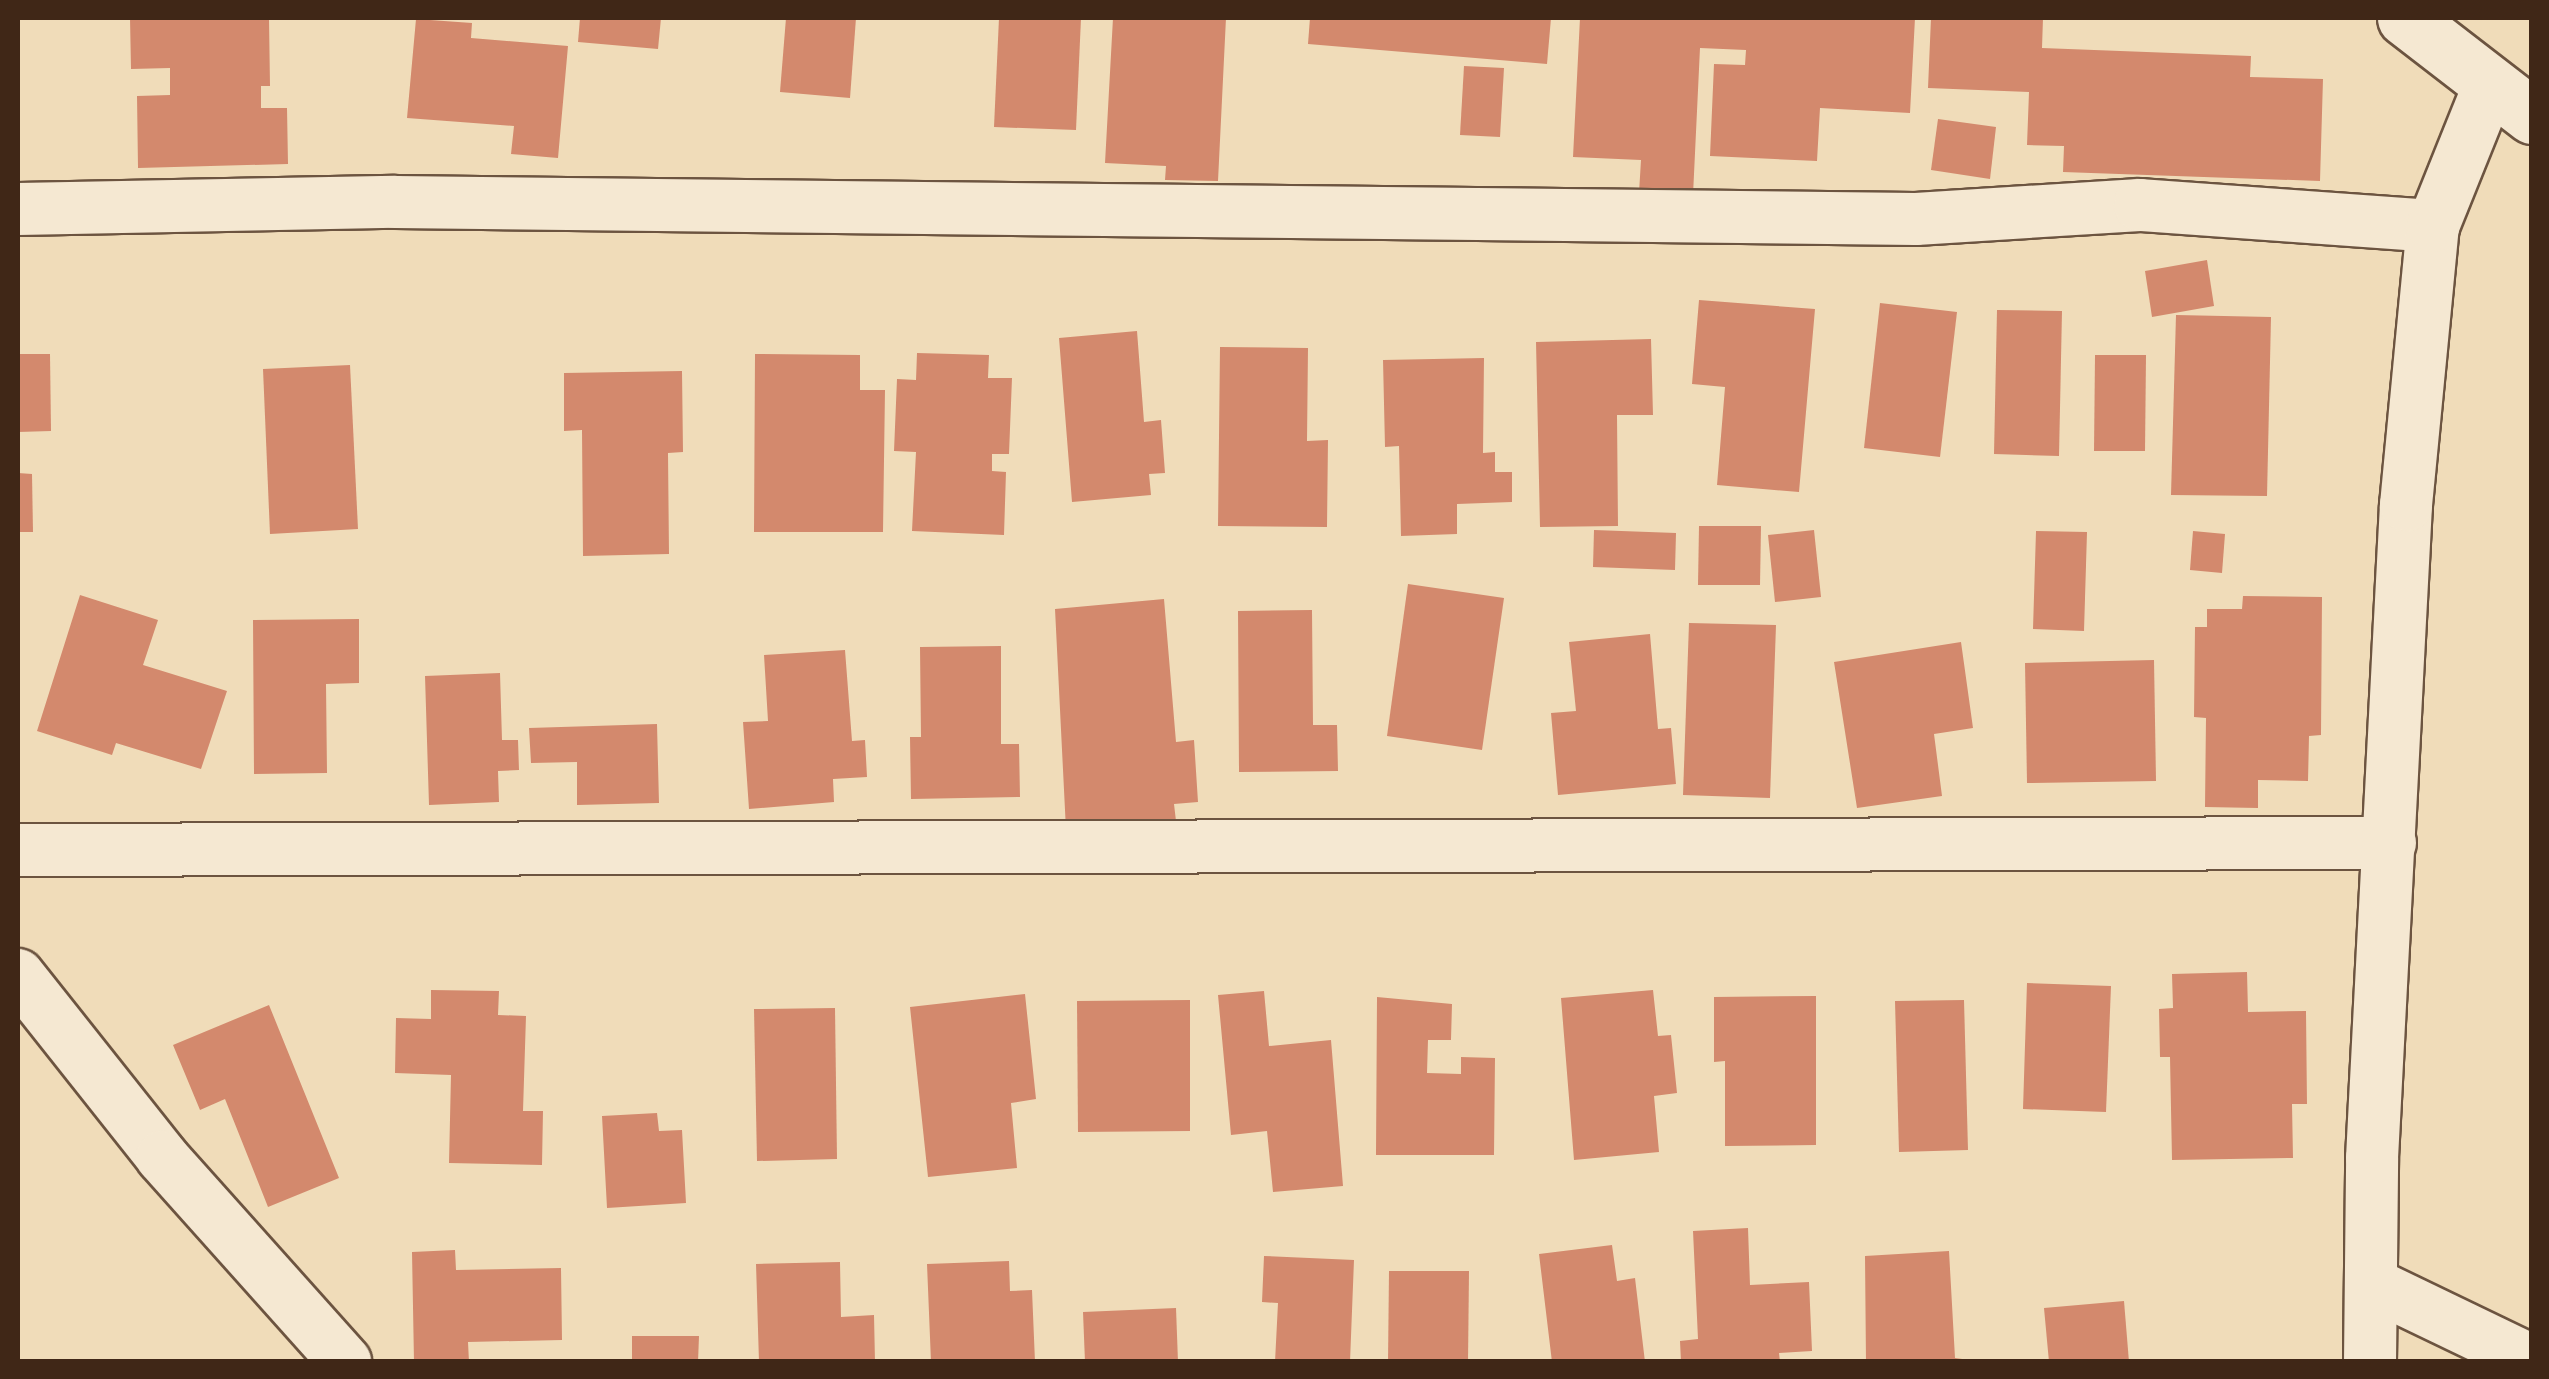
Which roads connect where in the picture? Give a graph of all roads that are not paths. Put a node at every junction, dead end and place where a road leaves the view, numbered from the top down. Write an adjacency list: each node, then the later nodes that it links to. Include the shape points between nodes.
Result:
1 (2405, 18): 2 (street)
2 (2511, 100): 4 (street)
3 (18, 209): 4 (street, via 395,202 1916,219 2140,205)
4 (2432, 226): 5 (street, via 2406,505)
5 (2390, 843): 6 (street); 8 (street, via 2372,1158)
6 (18, 850)
7 (18, 974): 10 (street, via 162,1157)
8 (2374, 1285): 9 (street); 11 (street)
9 (2532, 1361)
10 (345, 1362)
11 (2370, 1362)

